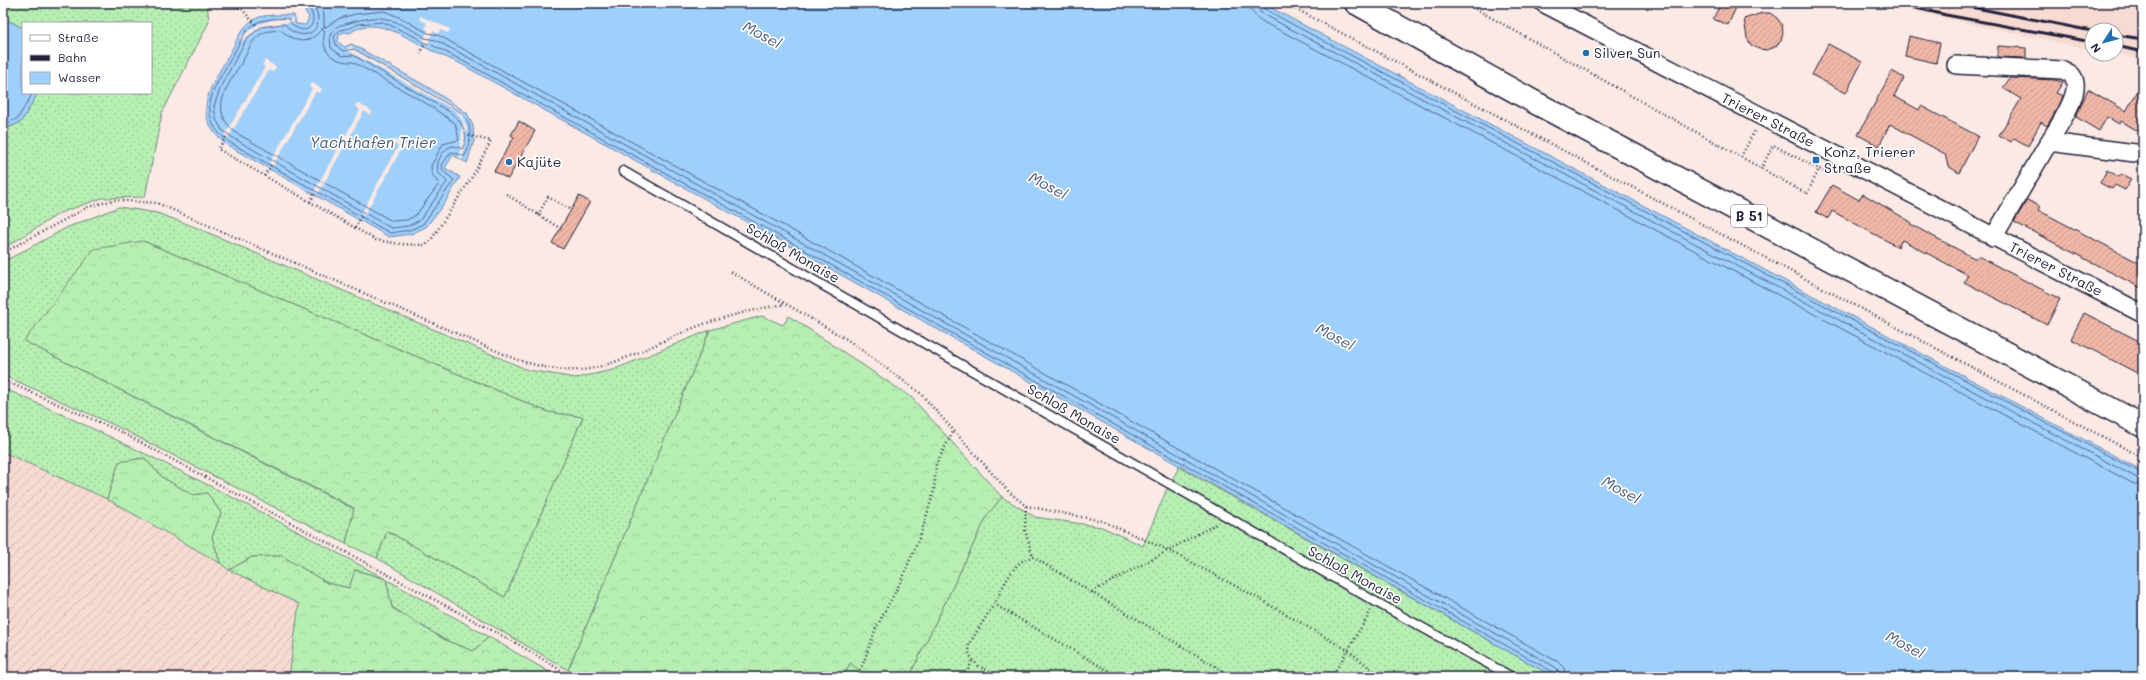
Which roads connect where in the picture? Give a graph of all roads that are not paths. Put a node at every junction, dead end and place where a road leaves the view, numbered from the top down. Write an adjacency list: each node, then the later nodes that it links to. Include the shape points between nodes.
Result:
1 (1356, 3): 9 (main road, B 51, via 1536,103)
2 (1543, 3): 7 (street, Trierer Straße)
3 (1956, 65): 4 (street, via 2063,70 2072,74 2076,89 2072,102)
4 (2049, 142): 5 (street); 7 (street)
5 (2143, 154)
6 (623, 171): 10 (lane, Schloß Monaise, via 1376,602)
7 (1993, 238): 8 (street, Trierer Straße)
8 (2143, 314)
9 (2143, 426)
10 (1512, 677)

